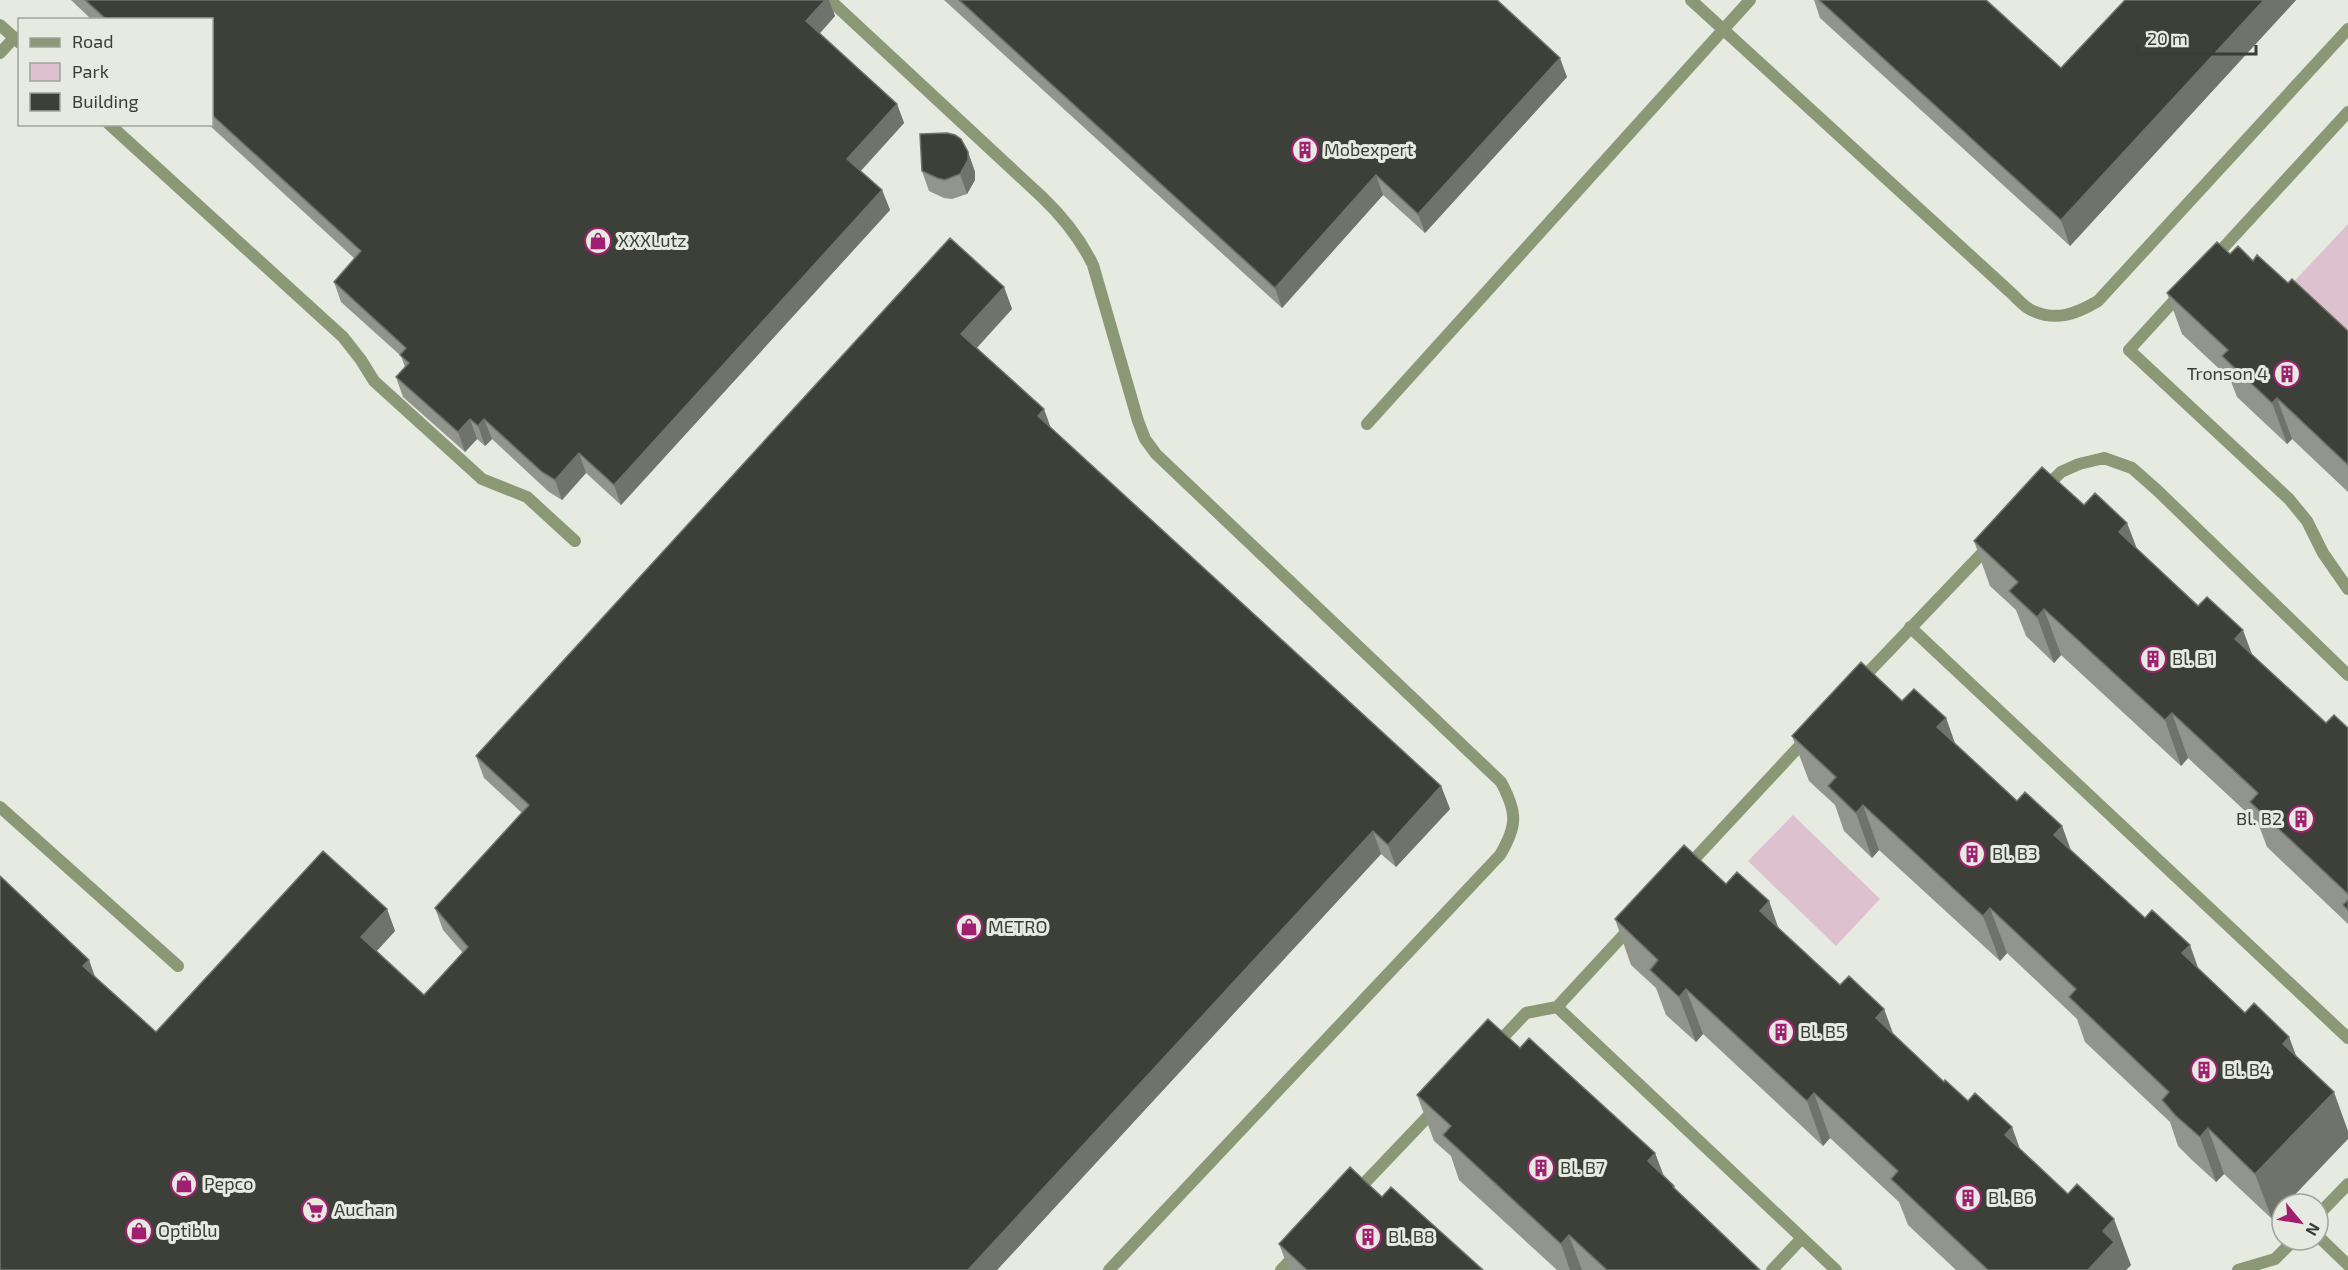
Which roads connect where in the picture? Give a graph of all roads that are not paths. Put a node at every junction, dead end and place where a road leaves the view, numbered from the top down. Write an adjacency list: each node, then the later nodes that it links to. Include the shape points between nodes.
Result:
1 (830, 0): 36 (street, via 1065,219 1083,243 1093,265 1138,422 1156,454 1501,782 1511,801 1512,836 1500,855)
2 (1691, 0): 5 (street)
3 (1750, 0): 5 (street)
4 (0, 25): 7 (street)
5 (1723, 29): 6 (street, via 2030,309 2053,316 2078,313 2098,301); 11 (street)
6 (2348, 29)
7 (17, 40): 8 (street)
8 (0, 53)
9 (2348, 112): 15 (street, via 2129,350 2289,500 2307,520)
10 (111, 126): 14 (street, via 330,325 374,381 482,479 527,497)
11 (1367, 424)
12 (2037, 496): 17 (street, via 2061,472 2079,464 2104,458 2132,468)
13 (1997, 537): 16 (street)
14 (576, 541)
15 (2348, 589)
16 (1910, 627): 18 (street); 25 (street)
17 (2348, 675)
18 (1853, 688)
19 (1812, 732): 21 (street)
20 (0, 807): 23 (street)
21 (1675, 880)
22 (1644, 914): 24 (street)
23 (178, 966)
24 (1557, 1007): 26 (street, via 1527,1013); 31 (street)
25 (2348, 1038)
26 (1485, 1056)
27 (1444, 1099): 29 (street)
28 (2348, 1184): 30 (street)
29 (1346, 1202)
30 (2330, 1203)
31 (1802, 1238): 38 (street); 39 (street)
32 (1305, 1245): 37 (street)
33 (2330, 1248): 35 (street)
34 (2281, 1252): 40 (street, via 2275,1258)
35 (2348, 1265)
36 (1109, 1270)
37 (1281, 1270)
38 (1772, 1270)
39 (1836, 1270)
40 (2238, 1270)

